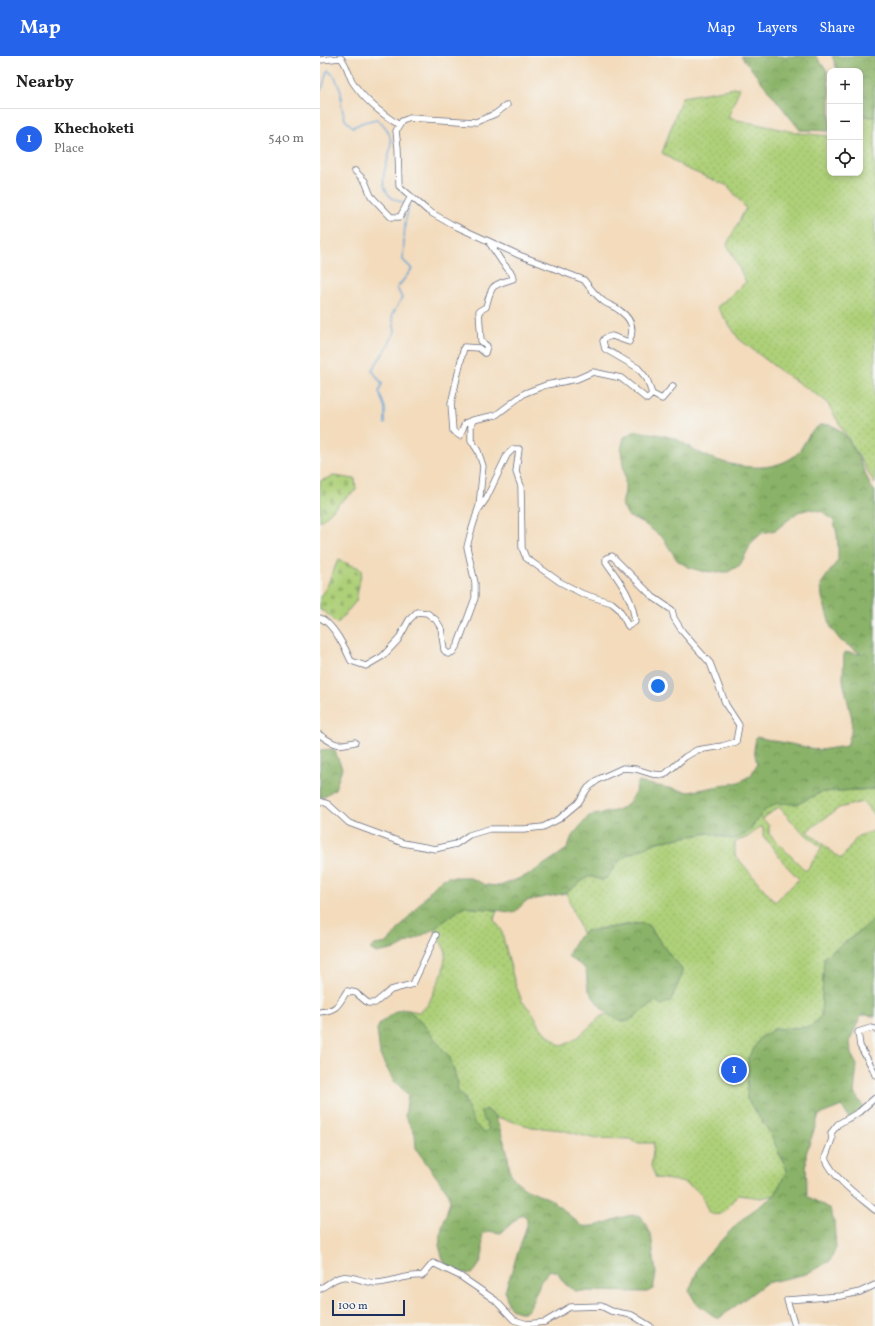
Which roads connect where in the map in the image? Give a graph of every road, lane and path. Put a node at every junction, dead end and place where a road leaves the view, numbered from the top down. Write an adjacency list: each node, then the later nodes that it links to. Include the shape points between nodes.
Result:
1 (320, 60): 3 (street, via 341,58 351,80 364,97)
2 (508, 105): 3 (street, via 476,122 410,118)
3 (399, 126): 5 (street, via 396,131 399,186)
4 (355, 171): 5 (street, via 365,181 370,196 391,217 400,217)
5 (411, 196): 6 (street, via 446,221)
6 (488, 241): 8 (street, via 584,280 603,301 620,310 630,320 632,334 629,342 612,336 605,338 602,341 605,349 638,368 647,379); 9 (street, via 513,279 491,288 486,307 479,311 482,341 488,346 485,353 479,348 464,347 451,404 453,431 460,436 466,423)
7 (672, 386): 8 (street, via 662,399)
8 (652, 394): 9 (street, via 647,399 621,378 593,372 525,393 496,415)
9 (473, 420): 10 (street, via 471,440 483,466)
10 (477, 512): 11 (street, via 468,547 475,583 475,598 453,652 448,654 444,650 441,628 436,620 427,613 417,612 409,620 398,640 383,656 366,666 351,661 342,641 325,620); 14 (street, via 507,455 513,449 519,449 516,472 521,486 522,548 526,558 560,582 583,594 612,604 619,609 628,626 635,622 634,610 626,590 606,562 606,558 612,556 653,597 672,610 682,631 710,663 726,705 739,725 736,742 697,750 664,775 623,768 599,779 588,788 578,803 559,819 543,827 489,829 469,835 456,844 435,849 403,843 349,823 328,804)
11 (320, 618)
12 (320, 735): 13 (street, via 333,744)
13 (355, 742)
14 (320, 801)
15 (436, 935): 16 (street, via 413,984 391,990 375,1003 368,1003 356,993 347,991 337,1007)
16 (320, 1012)
17 (875, 1029): 18 (street, via 858,1032 860,1046)
18 (875, 1075)
19 (875, 1098): 20 (street, via 859,1112 838,1124 831,1133 832,1139 825,1158 829,1167 847,1186)
20 (875, 1210)
21 (875, 1285): 24 (street, via 860,1292 841,1296 787,1300)
22 (320, 1290): 23 (street, via 342,1277 377,1283 415,1275 422,1276 433,1263 460,1276 495,1300 514,1320 528,1324 545,1322 570,1306 601,1306 611,1311 632,1315)
23 (650, 1326)
24 (795, 1326)

